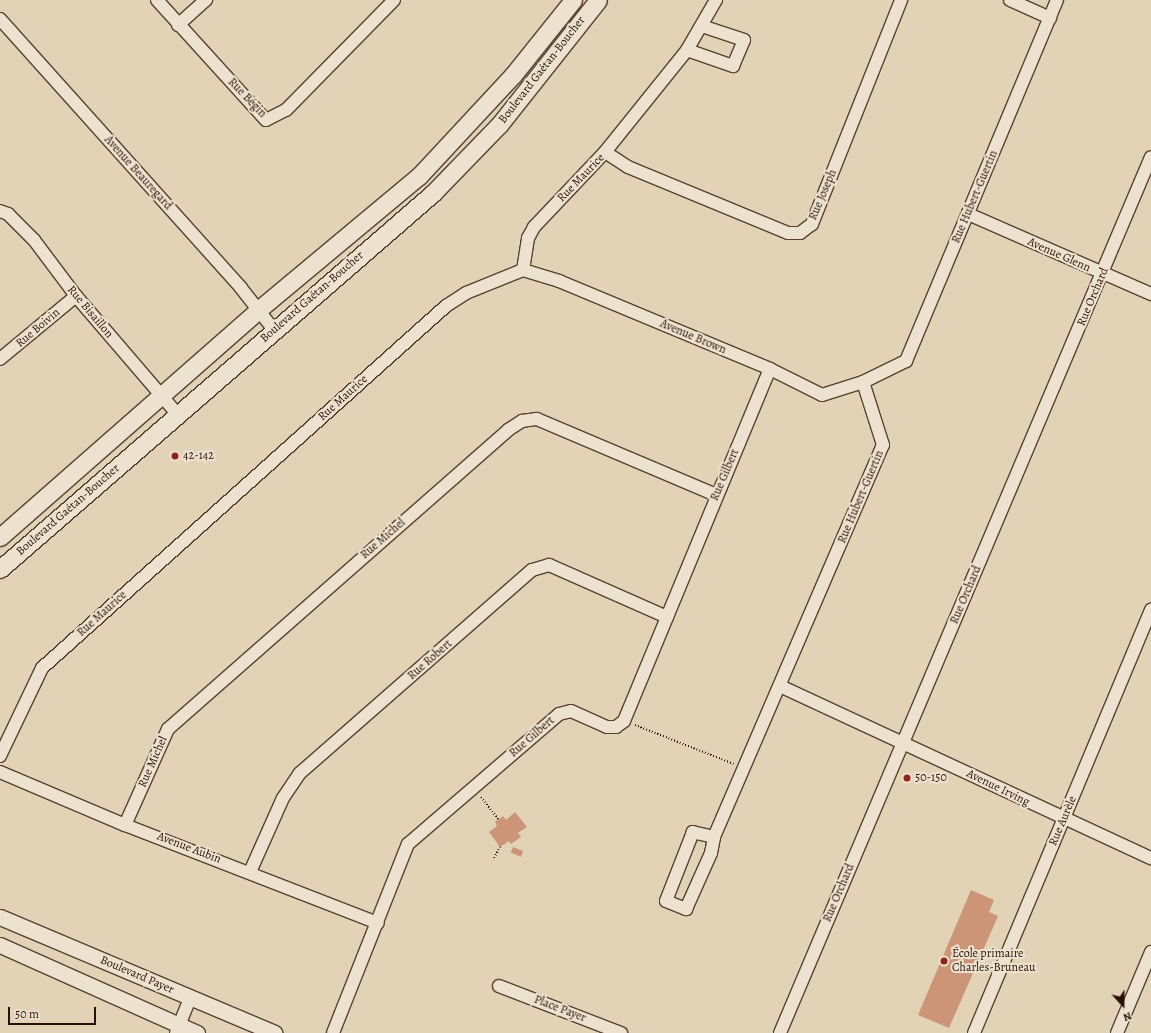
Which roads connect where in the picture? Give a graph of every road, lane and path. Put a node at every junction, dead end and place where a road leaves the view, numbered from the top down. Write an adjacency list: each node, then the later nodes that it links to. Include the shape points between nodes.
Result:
1 (157, 0): 12 (street, Rue Bégin)
2 (206, 0): 12 (street)
3 (394, 0): 12 (street, Rue Bégin, via 286,110 266,120)
4 (573, 0): 23 (main road, Boulevard Gaétan-Boucher, via 513,75 424,170 318,263)
5 (598, 0): 24 (main road, Boulevard Gaétan-Boucher, via 499,125 432,193)
6 (716, 0): 13 (street, Rue Maurice)
7 (901, 0): 15 (street, Rue Joseph, via 812,224 800,233 788,233 628,167)
8 (1010, 0): 10 (street)
9 (1058, 0): 10 (street, Rue Hubert-Guertin)
10 (1050, 18): 18 (street, Rue Hubert-Guertin)
11 (0, 19): 23 (street, Avenue Beauregard)
12 (178, 25)
13 (702, 26): 14 (street, Rue Maurice); 14 (street, via 744,40 733,66)
14 (687, 50): 15 (street, Rue Maurice)
15 (605, 152): 19 (street, Rue Maurice, via 534,227 528,238)
16 (1151, 157): 20 (street, Rue Orchard)
17 (0, 211): 22 (street, Rue Bisaillon, via 8,214 34,240)
18 (968, 214): 20 (street, Avenue Glenn); 27 (street, Rue Hubert-Guertin, via 906,361)
19 (523, 270): 26 (street, Avenue Brown, via 559,281); 38 (street, Rue Maurice, via 466,293 446,306 42,668)
20 (1103, 274): 21 (street, Avenue Glenn); 37 (street, Rue Orchard)
21 (1151, 294)
22 (76, 296): 25 (street, Rue Boivin); 28 (street, Rue Bisaillon)
23 (258, 310): 24 (street, Avenue Beauregard); 28 (main road, Boulevard Gaétan-Boucher)
24 (274, 330): 29 (main road, Boulevard Gaétan-Boucher)
25 (0, 359)
26 (770, 369): 27 (street, Avenue Brown, via 822,395); 30 (street, Rue Gilbert)
27 (863, 382): 35 (street, Rue Hubert-Guertin, via 883,446)
28 (162, 396): 29 (street, Rue Bisaillon); 31 (main road, Boulevard Gaétan-Boucher)
29 (178, 415): 32 (main road, Boulevard Gaétan-Boucher)
30 (716, 495): 34 (street, Rue Gilbert); 44 (street, Rue Michel, via 537,419 522,421 508,430 168,729)
31 (0, 537)
32 (0, 569)
33 (1151, 609): 43 (street, Rue Aurèle)
34 (667, 617): 36 (street, Rue Gilbert); 49 (street, Rue Robert, via 549,565 532,570 300,773 282,798)
35 (780, 686): 37 (street, Avenue Irving); 39 (street, Rue Hubert-Guertin)
36 (624, 721): 39 (path); 41 (street, Rue Gilbert, via 616,727 607,727 571,711 559,714)
37 (903, 742): 43 (street, Avenue Irving); 61 (street, Rue Orchard)
38 (0, 756)
39 (744, 768): 45 (street, Rue Hubert-Guertin)
40 (0, 772): 44 (street, Avenue Aubin)
41 (474, 788): 42 (path); 51 (street, Rue Gilbert, via 408,844)
42 (498, 819)
43 (1064, 819): 48 (street, Avenue Irving); 62 (street, Rue Aurèle)
44 (125, 824): 49 (street, Avenue Aubin)
45 (714, 837): 45 (street, Rue Hubert-Guertin, via 711,853 686,909 666,901 693,832)
46 (500, 847): 47 (path)
47 (494, 858)
48 (1151, 858)
49 (250, 872): 51 (street, Avenue Aubin)
50 (0, 917): 55 (street, Boulevard Payer)
51 (378, 923): 59 (street, Rue Gilbert)
52 (0, 945): 56 (street)
53 (1151, 952): 63 (street)
54 (499, 986): 60 (street, Place Payer)
55 (190, 998): 56 (street); 58 (street, Boulevard Payer)
56 (177, 1029): 57 (street)
57 (197, 1033)
58 (274, 1033)
59 (333, 1033)
60 (621, 1033)
61 (780, 1033)
62 (974, 1033)
63 (1117, 1033)

